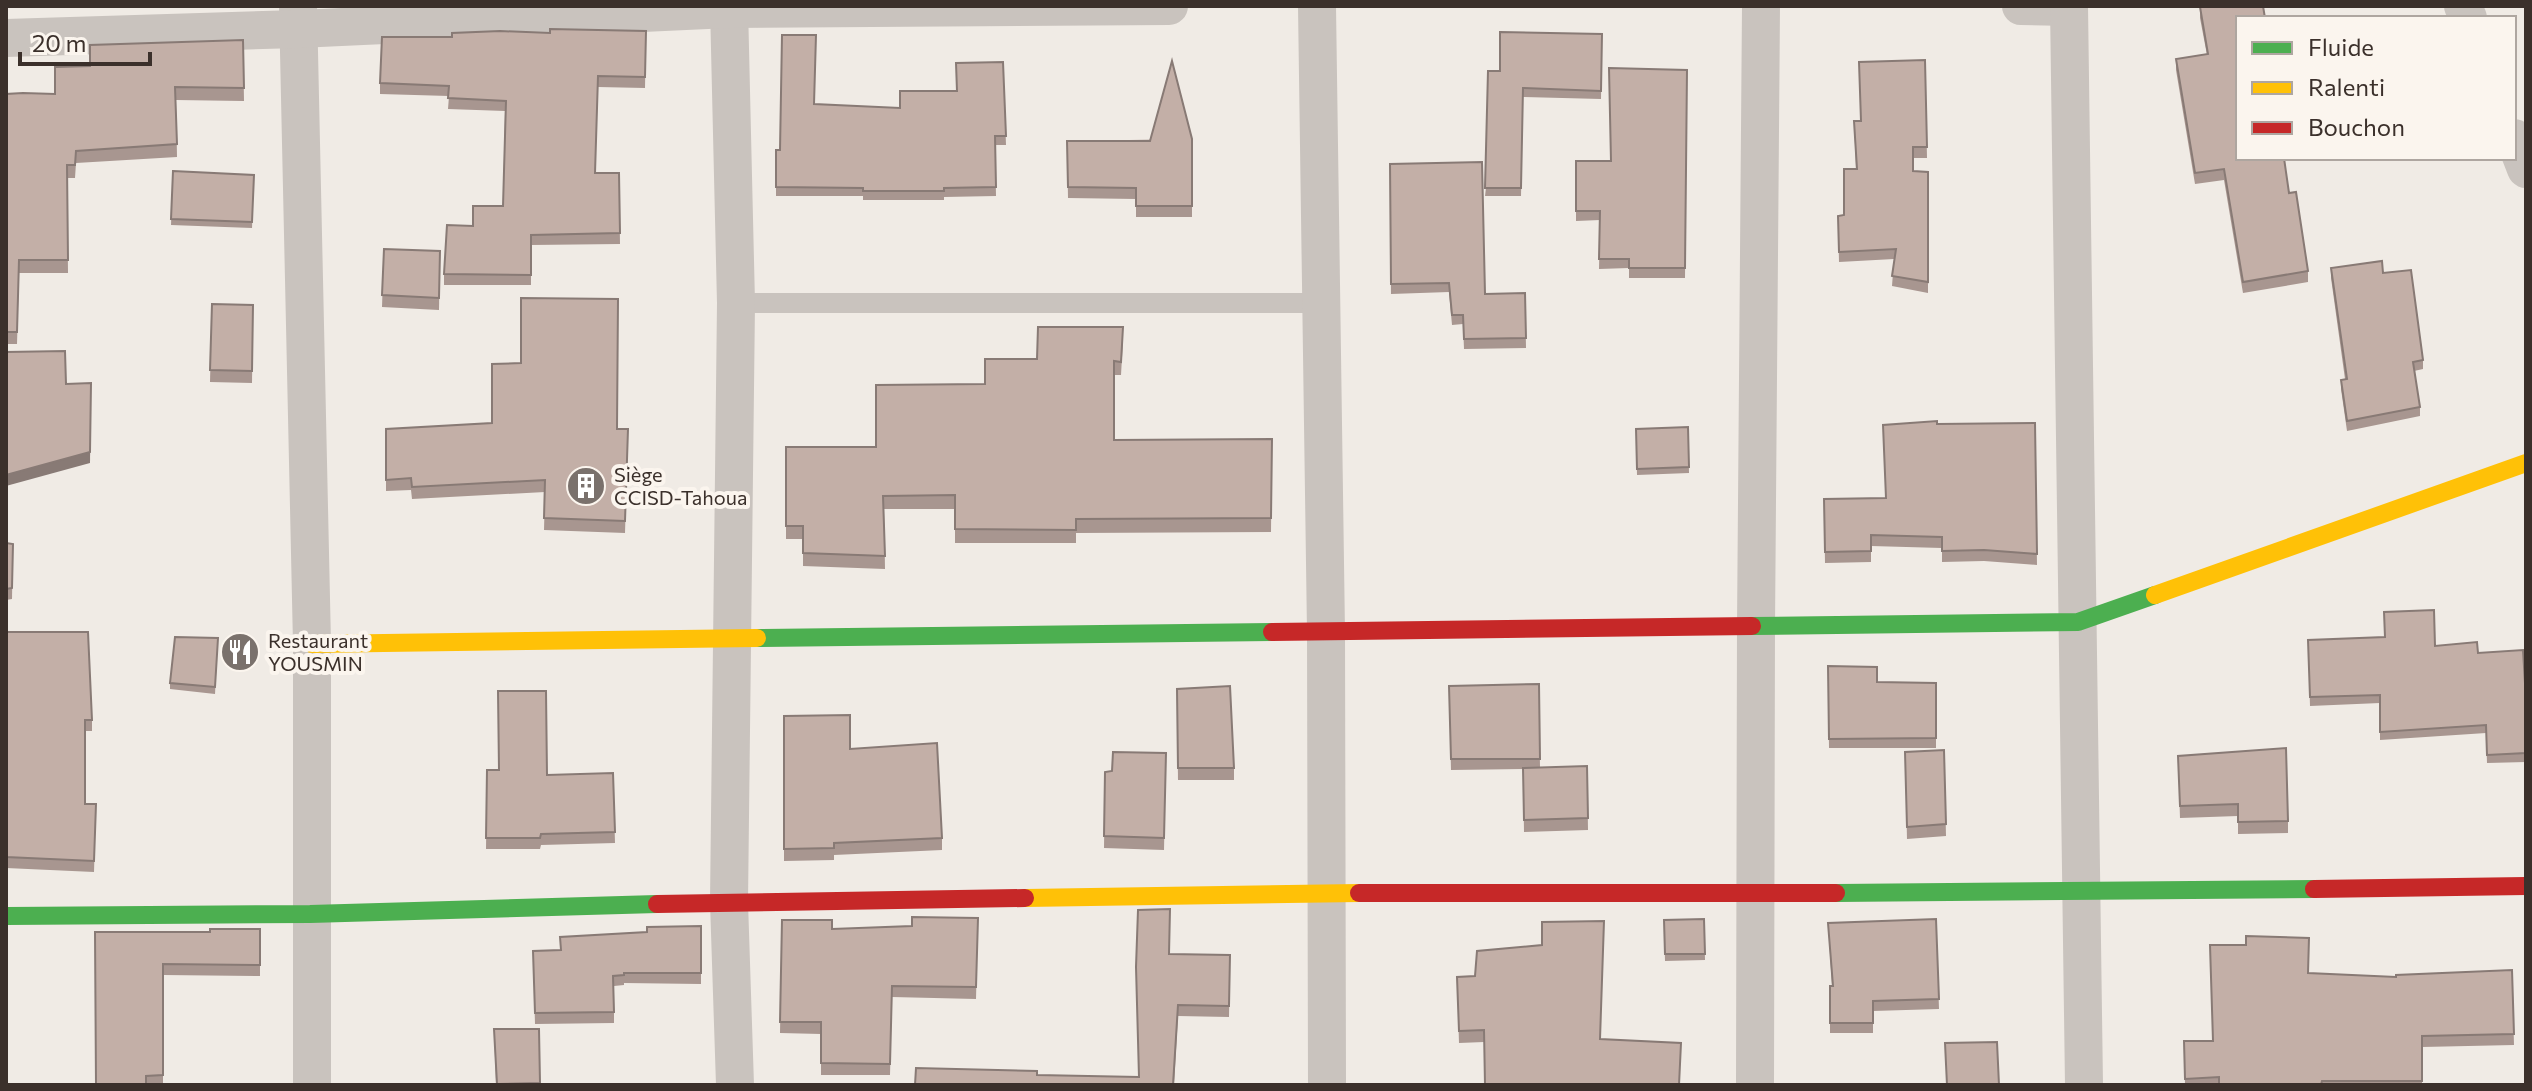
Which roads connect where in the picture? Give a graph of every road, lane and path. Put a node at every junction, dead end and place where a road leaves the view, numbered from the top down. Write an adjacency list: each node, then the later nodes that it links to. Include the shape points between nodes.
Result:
1 (1169, 6): 6 (street)
2 (1317, 6): 12 (street)
3 (1761, 6): 15 (street)
4 (2021, 6): 5 (street)
5 (2069, 7): 14 (street)
6 (729, 8): 7 (street); 11 (street)
7 (298, 18): 8 (street); 18 (street)
8 (6, 38)
9 (2516, 143): 10 (street)
10 (2526, 169)
11 (736, 303): 12 (lane); 17 (street)
12 (1320, 303): 16 (street)
13 (2526, 463): 14 (street)
14 (2078, 622): 15 (street); 22 (street)
15 (1756, 626): 16 (street); 21 (street)
16 (1326, 632): 17 (street); 20 (street)
17 (733, 639): 18 (street); 23 (street)
18 (312, 644): 24 (street)
19 (2526, 886): 22 (street)
20 (1326, 893): 21 (street); 23 (street); 28 (street)
21 (1755, 893): 22 (street); 29 (street)
22 (2082, 893): 30 (street)
23 (729, 902): 24 (street); 27 (street)
24 (310, 914): 25 (street); 26 (street)
25 (6, 916)
26 (312, 1085)
27 (735, 1085)
28 (1327, 1085)
29 (1755, 1085)
30 (2084, 1085)

